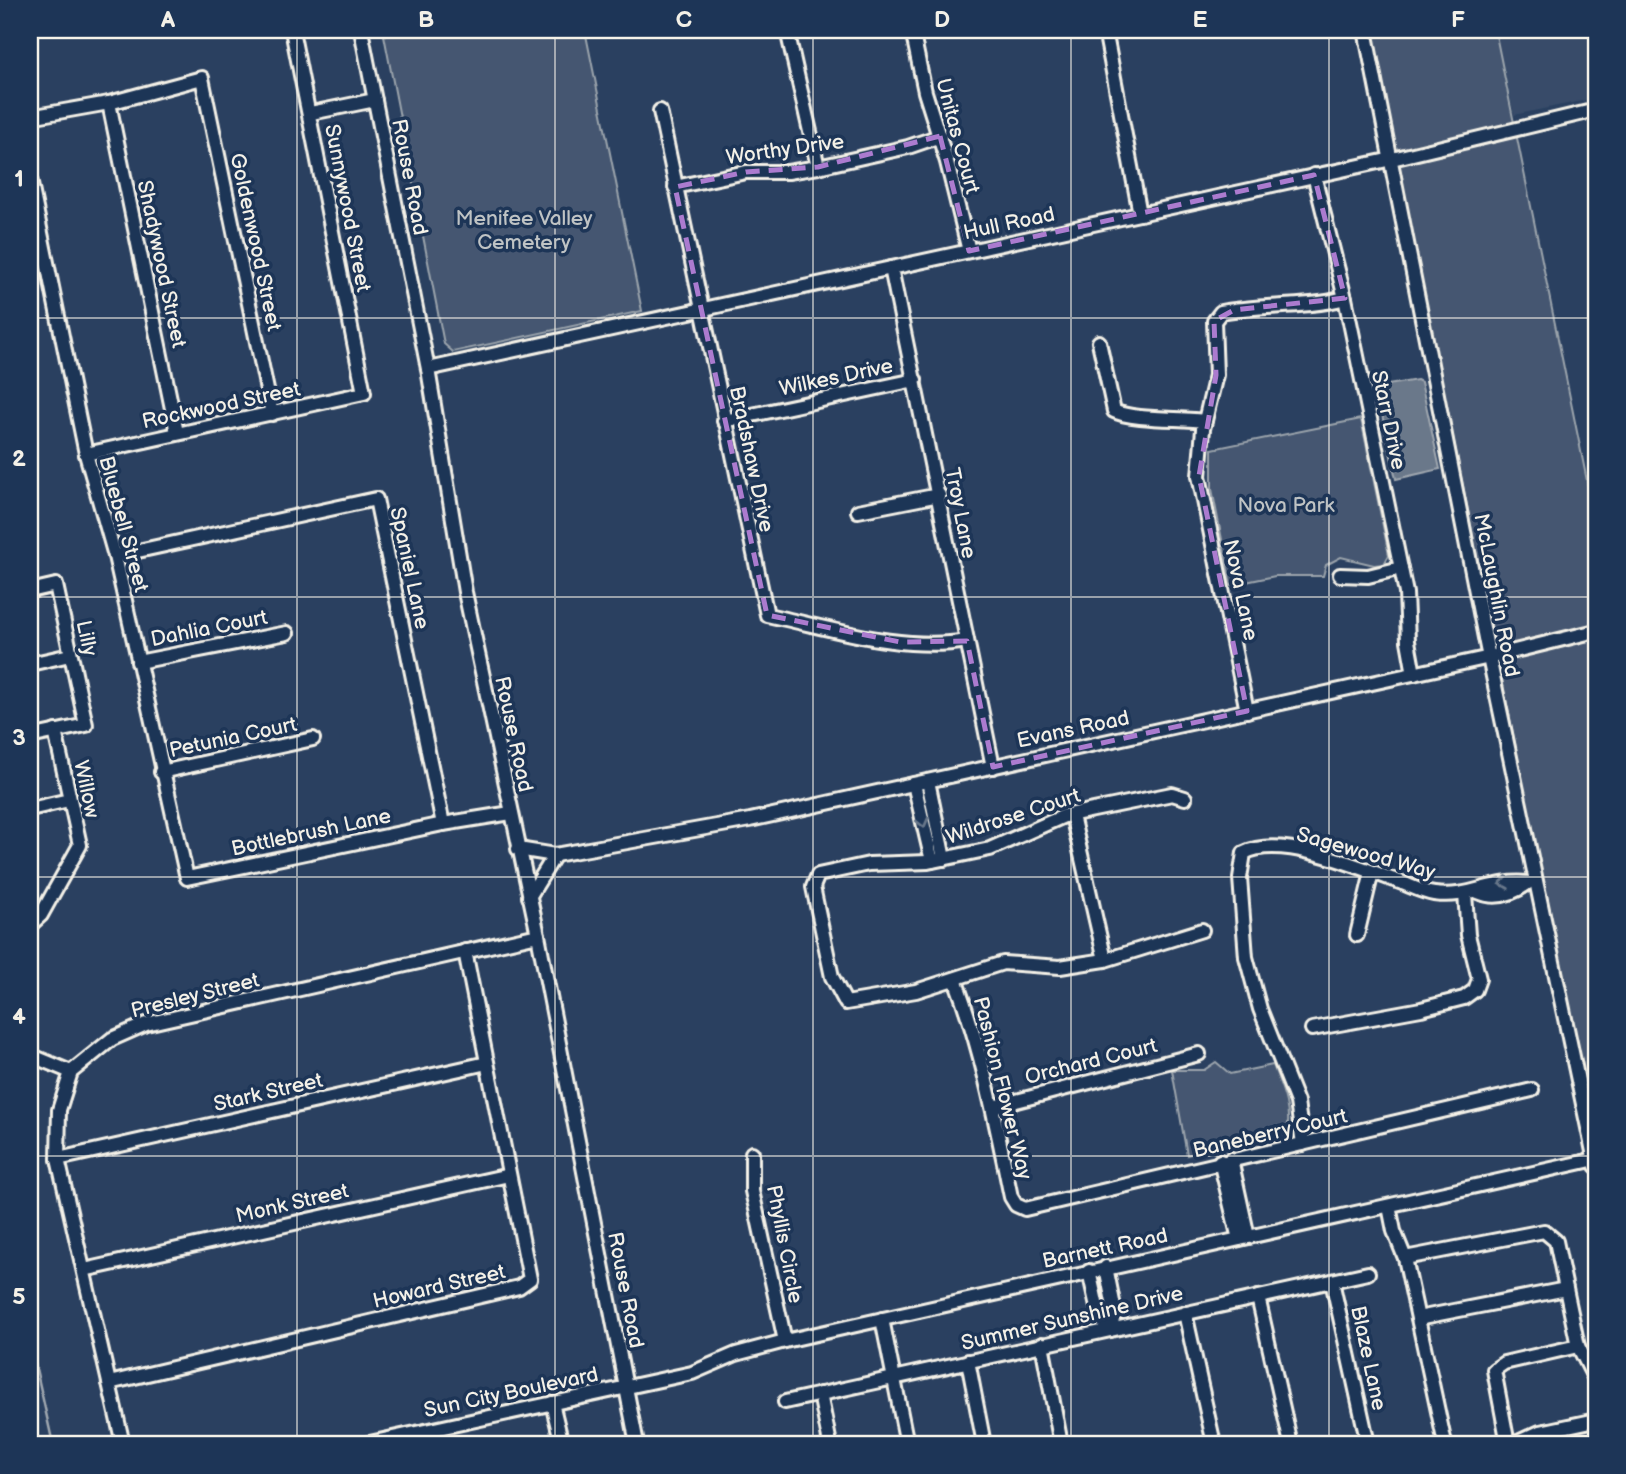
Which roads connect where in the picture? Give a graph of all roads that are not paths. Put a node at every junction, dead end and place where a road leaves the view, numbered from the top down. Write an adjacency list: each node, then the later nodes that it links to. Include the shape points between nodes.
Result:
1 (292, 30): 11 (street, Sunnywood Street)
2 (361, 30): 7 (street, Rouse Road)
3 (787, 30): 15 (street)
4 (912, 30): 13 (street, Unitas Court)
5 (1105, 30): 19 (street)
6 (1365, 30): 14 (street, McLaughlin Road)
7 (375, 100): 11 (street); 25 (street, Rouse Road)
8 (109, 103): 12 (street); 28 (street, Goldenwood Street, via 202,78); 31 (street, Shadywood Street)
9 (1596, 110): 14 (street, Hull Road)
10 (660, 111): 18 (street, Bradshaw Drive)
11 (311, 113): 27 (street, Sunnywood Street)
12 (30, 117)
13 (940, 136): 15 (street, Worthy Drive); 20 (street, Unitas Court)
14 (1391, 159): 16 (street, Hull Road); 43 (street, McLaughlin Road)
15 (818, 167): 18 (street, Worthy Drive, via 746,172)
16 (1314, 176): 19 (street, Hull Road); 22 (street, Starr Drive)
17 (30, 179): 32 (street, Bluebell Street)
18 (675, 187): 23 (street, Bradshaw Drive)
19 (1140, 214): 20 (street, Hull Road)
20 (969, 251): 21 (street, Hull Road)
21 (891, 268): 23 (street, Hull Road); 26 (street, Troy Lane)
22 (1345, 298): 30 (street, Nova Lane, via 1221,312 1214,321 1216,375); 36 (street, Starr Drive)
23 (700, 309): 25 (street, Hull Road); 29 (street, Bradshaw Drive)
24 (1098, 342): 30 (street, via 1114,411 1125,417)
25 (428, 369): 58 (street, Rouse Road, via 465,592)
26 (915, 380): 29 (street, Wilkes Drive); 33 (street, Troy Lane)
27 (364, 393): 28 (street, Rockwood Street)
28 (272, 414): 31 (street, Rockwood Street)
29 (724, 421): 41 (street, Bradshaw Drive, via 767,615 900,642)
30 (1205, 421): 47 (street, Nova Lane, via 1199,476 1203,504)
31 (177, 433): 32 (street, Rockwood Street)
32 (86, 454): 35 (street, Bluebell Street)
33 (939, 495): 34 (street); 41 (street, Troy Lane)
34 (858, 511)
35 (115, 556): 44 (street, Bluebell Street); 60 (street, Spaniel Lane, via 376,499)
36 (1401, 568): 37 (street, via 1368,576); 46 (street, Starr Drive)
37 (1340, 575)
38 (30, 591): 42 (street, Lilly, via 56,585)
39 (1596, 631): 43 (street, Evans Road)
40 (287, 633): 44 (street, Dahlia Court)
41 (967, 642): 51 (street, Troy Lane)
42 (70, 655): 45 (street); 48 (street, Lilly, via 86,725)
43 (1490, 657): 46 (street, Evans Road); 66 (street, McLaughlin Road)
44 (138, 662): 52 (street, Bluebell Street)
45 (30, 664)
46 (1414, 674): 47 (street, Evans Road)
47 (1247, 711): 51 (street, Evans Road)
48 (55, 731): 49 (street); 56 (street, Willow)
49 (30, 737)
50 (313, 739): 52 (street, Petunia Court)
51 (993, 767): 53 (street, Evans Road)
52 (161, 772): 65 (street, Bluebell Street)
53 (928, 781): 54 (street, Evans Road); 63 (street)
54 (914, 784): 62 (street, Evans Road); 63 (street, one-way to 63)
55 (1185, 797): 59 (street, Wildrose Court, via 1172,794)
56 (69, 800): 57 (street); 69 (street, Willow, via 80,845 41,915)
57 (30, 809)
58 (511, 813): 60 (street, Bottlebrush Lane); 61 (street, Rouse Road)
59 (1072, 815): 63 (street, Wildrose Court, via 990,849); 74 (street)
60 (443, 824): 65 (street, Bottlebrush Lane)
61 (518, 849): 62 (street, Evans Road); 68 (street, Rouse Road)
62 (555, 855): 68 (street)
63 (938, 860): 75 (street, Wildrose Court, via 852,867 826,872 814,881 832,977 845,1003)
64 (1372, 872): 67 (street, Sagewood Way, via 1433,894); 72 (street); 83 (street, Sagewood Way, via 1298,849 1259,847 1244,853 1240,878 1246,957 1260,1009 1297,1102)
65 (187, 878)
66 (1532, 882): 67 (street, Sagewood Way, via 1516,892 1489,897 1478,892); 87 (street, McLaughlin Road)
67 (1465, 894): 76 (street, via 1468,934 1479,979 1475,990 1464,998 1421,1009)
68 (529, 897): 71 (street, Rouse Road)
69 (30, 925)
70 (1202, 930): 74 (street)
71 (538, 935): 73 (street, Presley Street); 111 (street, Rouse Road)
72 (1357, 935)
73 (465, 951): 79 (street, Howard Street); 80 (street, Presley Street, via 146,1024 112,1039)
74 (1105, 960): 75 (street, via 1060,967 1003,963)
75 (955, 979): 82 (street, Pashion Flower Way)
76 (1312, 1029)
77 (1199, 1054): 82 (street, Orchard Court)
78 (30, 1055): 80 (street)
79 (487, 1063): 85 (street, Stark Street); 88 (street, Howard Street)
80 (71, 1072): 85 (street, via 59,1110)
81 (1532, 1090): 83 (street, Baneberry Court)
82 (993, 1107): 89 (street, Pashion Flower Way, via 1010,1198)
83 (1303, 1143): 86 (street, Baneberry Court)
84 (752, 1153): 104 (street, Phyllis Circle, via 752,1191)
85 (58, 1159): 94 (street)
86 (1226, 1160): 89 (street, Baneberry Court, via 1025,1209); 91 (street)
87 (1596, 1162): 90 (street, Barnett Road)
88 (509, 1175): 94 (street, Monk Street); 110 (street, Howard Street, via 530,1279 519,1287)
89 (1016, 1205)
90 (1389, 1206): 91 (street, Barnett Road); 92 (street)
91 (1244, 1238): 93 (street, Barnett Road)
92 (1405, 1258): 98 (street, via 1545,1231 1556,1241); 101 (street)
93 (1106, 1267): 95 (street, Barnett Road); 103 (street, via 1115,1312)
94 (84, 1270): 110 (street)
95 (1089, 1271): 102 (street, Barnett Road); 103 (street, via 1099,1316)
96 (1368, 1273): 97 (street, Summer Sunshine Drive)
97 (1332, 1280): 99 (street, Summer Sunshine Drive); 126 (street, Blaze Lane)
98 (1566, 1289): 101 (street); 106 (street)
99 (1258, 1297): 100 (street, Summer Sunshine Drive); 125 (street)
100 (1185, 1313): 103 (street, Summer Sunshine Drive); 124 (street)
101 (1418, 1318): 127 (street)
102 (882, 1319): 104 (street, Barnett Road); 108 (street)
103 (1110, 1329): 105 (street, Summer Sunshine Drive)
104 (785, 1340): 111 (street, Barnett Road, via 692,1373)
105 (1042, 1345): 107 (street, Summer Sunshine Drive); 123 (street)
106 (1578, 1346): 109 (street); 128 (street, via 1504,1363 1494,1370)
107 (968, 1361): 108 (street, Summer Sunshine Drive); 122 (street)
108 (894, 1377): 112 (street, Summer Sunshine Drive); 121 (street)
109 (1596, 1381)
110 (109, 1382): 116 (street)
111 (625, 1387): 114 (street, Sun City Boulevard); 119 (street, Rouse Road)
112 (820, 1394): 113 (street, Summer Sunshine Drive); 120 (street)
113 (785, 1402)
114 (552, 1403): 117 (street, Sun City Boulevard); 118 (street)
115 (1596, 1420): 129 (street, via 1540,1432)
116 (123, 1444)
117 (365, 1444)
118 (562, 1444)
119 (637, 1444)
120 (830, 1444)
121 (907, 1444)
122 (984, 1444)
123 (1062, 1444)
124 (1214, 1444)
125 (1291, 1444)
126 (1368, 1444)
127 (1445, 1444)
128 (1508, 1444)
129 (1514, 1444)

